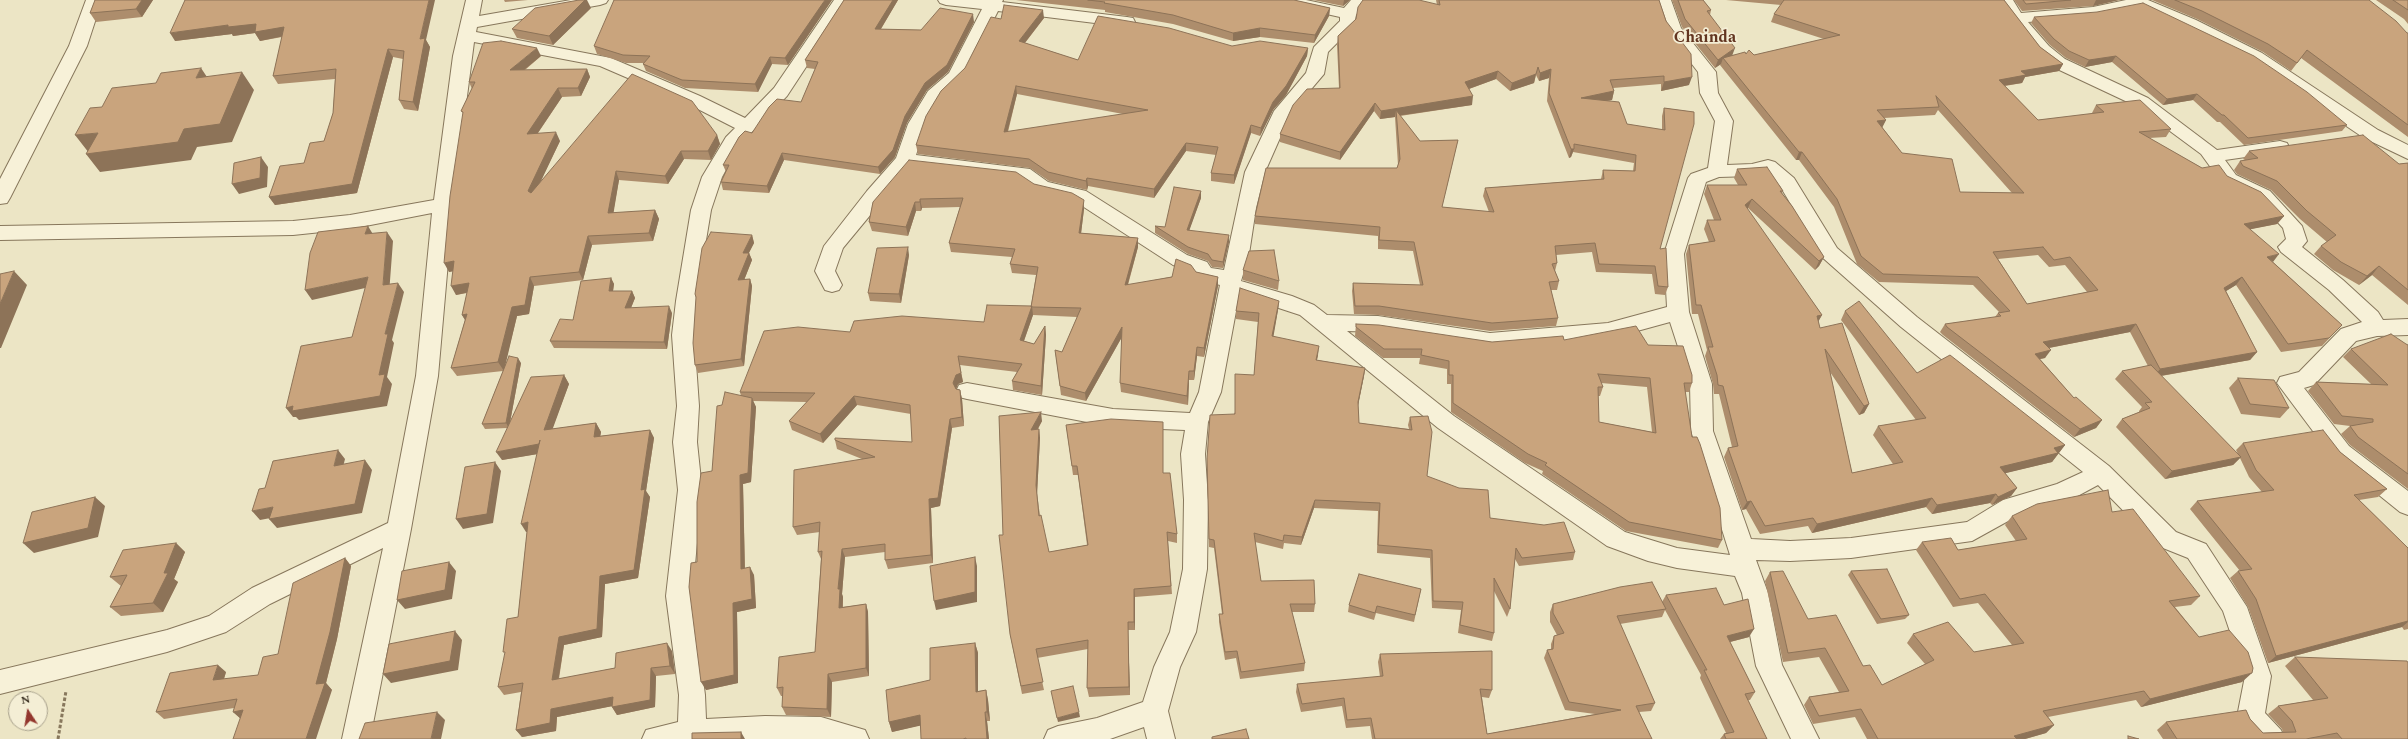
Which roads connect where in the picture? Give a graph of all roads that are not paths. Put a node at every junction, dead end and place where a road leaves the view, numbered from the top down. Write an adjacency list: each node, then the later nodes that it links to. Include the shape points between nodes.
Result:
1 (94, 0): 23 (street, via 78,46)
2 (474, 0): 14 (street)
3 (600, 0): 14 (street)
4 (842, 0): 15 (street, via 781,92)
5 (946, 0): 10 (street)
6 (1283, 0): 11 (street)
7 (1663, 0): 22 (street, via 1674,30 1708,72 1709,93 1724,121)
8 (2002, 0): 12 (street, via 2008,4)
9 (2137, 1): 12 (street, via 2093,12); 16 (street, via 2256,57)
10 (994, 3): 13 (street); 21 (street, via 956,76 934,95 920,118)
11 (1354, 7): 27 (street, via 1348,22 1313,50 1315,74 1283,111 1255,172 1239,254)
12 (2015, 18): 20 (street, via 2043,50 2059,63 2142,102)
13 (1143, 25)
14 (467, 29): 15 (street, via 605,62 694,100); 24 (street)
15 (746, 126): 40 (street, via 733,141 712,177 700,210 686,301 683,335 688,406 685,442 690,490 679,596 692,695)
16 (2371, 134): 17 (street); 19 (street)
17 (2347, 137)
18 (2300, 144): 20 (street)
19 (2408, 153)
20 (2214, 156): 31 (street, via 2229,179 2264,195 2273,204 2292,226 2298,241 2288,247 2336,285 2370,316)
21 (905, 160): 26 (street, via 834,246 825,271); 27 (street, via 1023,173 1042,187 1079,195 1180,260 1200,267 1203,274 1226,277)
22 (1717, 171): 28 (street, via 1698,178 1674,254); 34 (street, via 1752,170 1768,166 1787,182 1830,253 1909,322)
23 (0, 198)
24 (443, 205): 25 (street, via 350,222 292,228); 36 (street, via 426,376)
25 (0, 233)
26 (832, 285)
27 (1230, 285): 29 (street, via 1285,301 1306,310); 33 (street, via 1210,392)
28 (1678, 312): 29 (street, via 1608,331 1490,341 1378,324); 37 (street, via 1701,384 1702,431)
29 (1321, 322): 37 (street, via 1446,422 1616,539 1677,558)
30 (2408, 327): 31 (street)
31 (2377, 328): 35 (street, via 2349,335 2306,379 2288,383 2341,452)
32 (967, 391): 33 (street, via 1113,418)
33 (1197, 422): 39 (street, via 1193,454 1196,569 1183,632 1167,667)
34 (2101, 473): 37 (street, via 2064,492 2012,507 1972,531 1851,548 1790,551); 47 (street, via 2167,539 2197,552 2234,607 2258,676 2251,717)
35 (2408, 505)
36 (399, 529): 38 (street, via 261,596 217,624 167,641); 41 (street)
37 (1744, 558): 46 (street, via 1755,593 1769,666)
38 (0, 682)
39 (1154, 711): 44 (street, via 1097,731); 45 (street)
40 (692, 735): 42 (street); 43 (street, via 766,728 821,730)
41 (356, 739)
42 (656, 739)
43 (855, 739)
44 (1058, 739)
45 (1161, 739)
46 (1805, 739)
47 (2271, 739)

